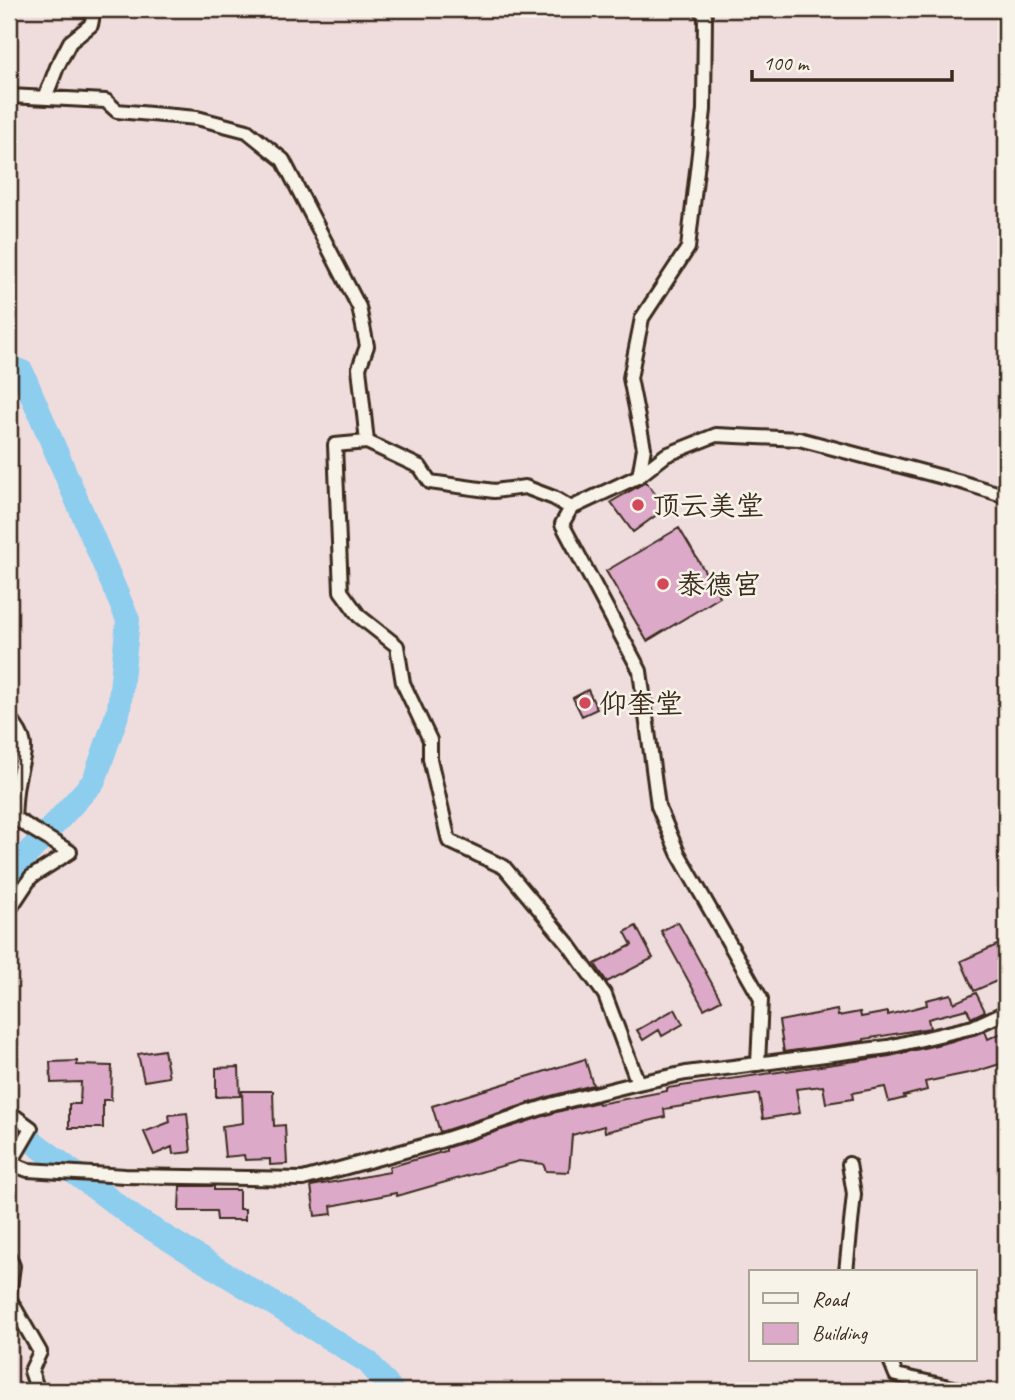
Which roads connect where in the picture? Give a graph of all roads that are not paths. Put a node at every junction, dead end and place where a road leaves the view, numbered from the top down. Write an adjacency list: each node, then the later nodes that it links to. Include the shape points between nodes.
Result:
1 (94, 9): 4 (street, via 91,25 70,42)
2 (700, 9): 6 (street, via 705,16 704,110 688,248 642,318 630,378 644,448)
3 (9, 96): 4 (street)
4 (45, 98): 5 (street, via 106,102 117,111 222,124 247,131 283,160 359,307 367,346 359,368)
5 (367, 442): 8 (street, via 420,467 430,482 494,491 524,487); 13 (street, via 335,445 341,591 359,616 397,646 403,683 430,740 430,759 449,841 504,867 569,945 605,995)
6 (639, 476): 7 (street, via 667,455 716,435 799,439); 8 (street)
7 (1006, 496)
8 (571, 508): 12 (street, via 562,524 640,671 658,806 678,853 761,999)
9 (9, 718): 10 (street, via 19,730 25,752 14,818 70,852 31,877)
10 (9, 909)
11 (1006, 1012): 12 (street, via 973,1027 888,1047)
12 (758, 1064): 13 (street)
13 (638, 1083): 15 (street, via 303,1178 125,1176 28,1170)
14 (9, 1112): 15 (street, via 31,1128)
15 (11, 1160)
16 (849, 1164): 18 (street, via 854,1194)
17 (9, 1256): 19 (street)
18 (846, 1270)
19 (9, 1296): 21 (street, via 40,1352 31,1371)
20 (891, 1362): 22 (street, via 896,1376)
21 (38, 1391)
22 (967, 1391)

